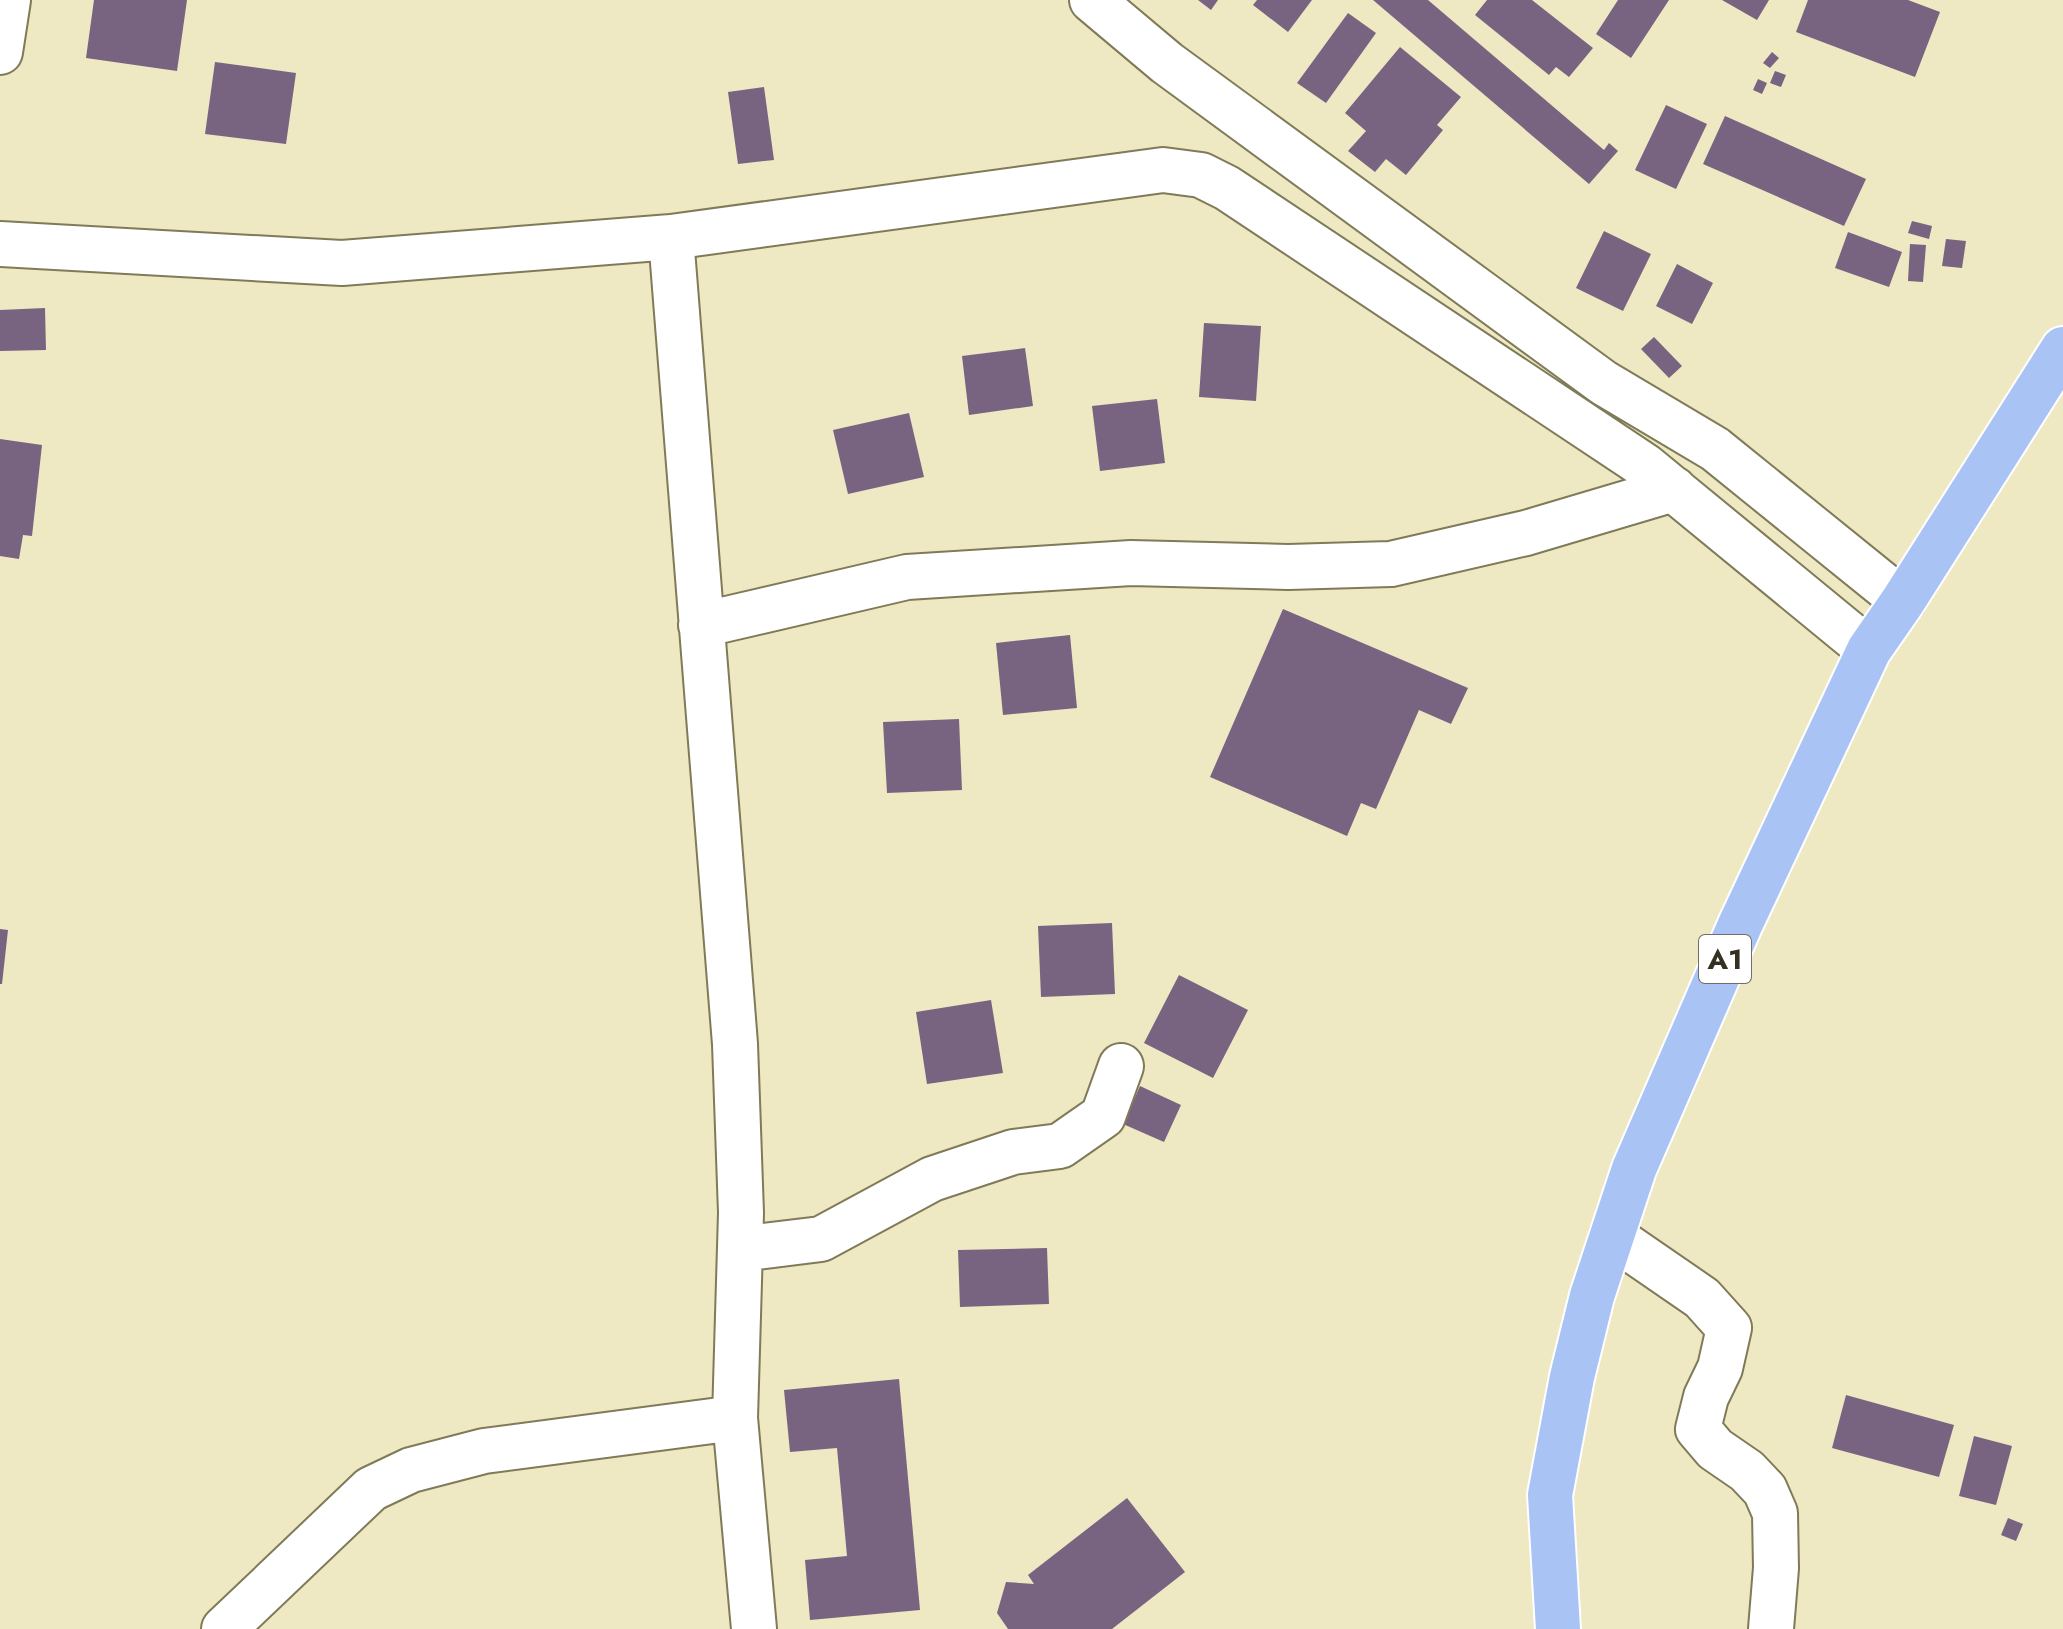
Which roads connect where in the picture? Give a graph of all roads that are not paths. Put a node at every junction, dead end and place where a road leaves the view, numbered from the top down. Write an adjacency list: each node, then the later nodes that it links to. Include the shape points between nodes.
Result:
1 (8, 0): 3 (street)
2 (1092, 0): 8 (street, via 1167,63 1604,383 1715,449)
3 (0, 52)
4 (671, 237): 5 (street, via 342,263); 7 (street, via 1163,170 1201,175 1267,214); 9 (street)
5 (0, 244)
6 (2063, 349): 8 (highway, A1)
7 (1674, 489): 9 (street, via 1526,533 1391,564 1131,563 907,577); 10 (street)
8 (1903, 601): 10 (highway, A1)
9 (701, 625): 13 (street, via 735,1044)
10 (1869, 650): 12 (highway, A1, via 1740,925 1634,1169)
11 (1121, 1066): 13 (street, via 1103,1116 1060,1146 1013,1152 932,1179 821,1239)
12 (1612, 1236): 17 (highway, A1, via 1572,1377 1550,1495); 18 (street, via 1702,1298 1729,1328 1698,1429 1765,1490 1775,1513)
13 (740, 1249): 14 (street)
14 (735, 1418): 15 (street, via 484,1451 411,1470 371,1489); 16 (street)
15 (224, 1629)
16 (754, 1629)
17 (1558, 1629)
18 (1771, 1629)

